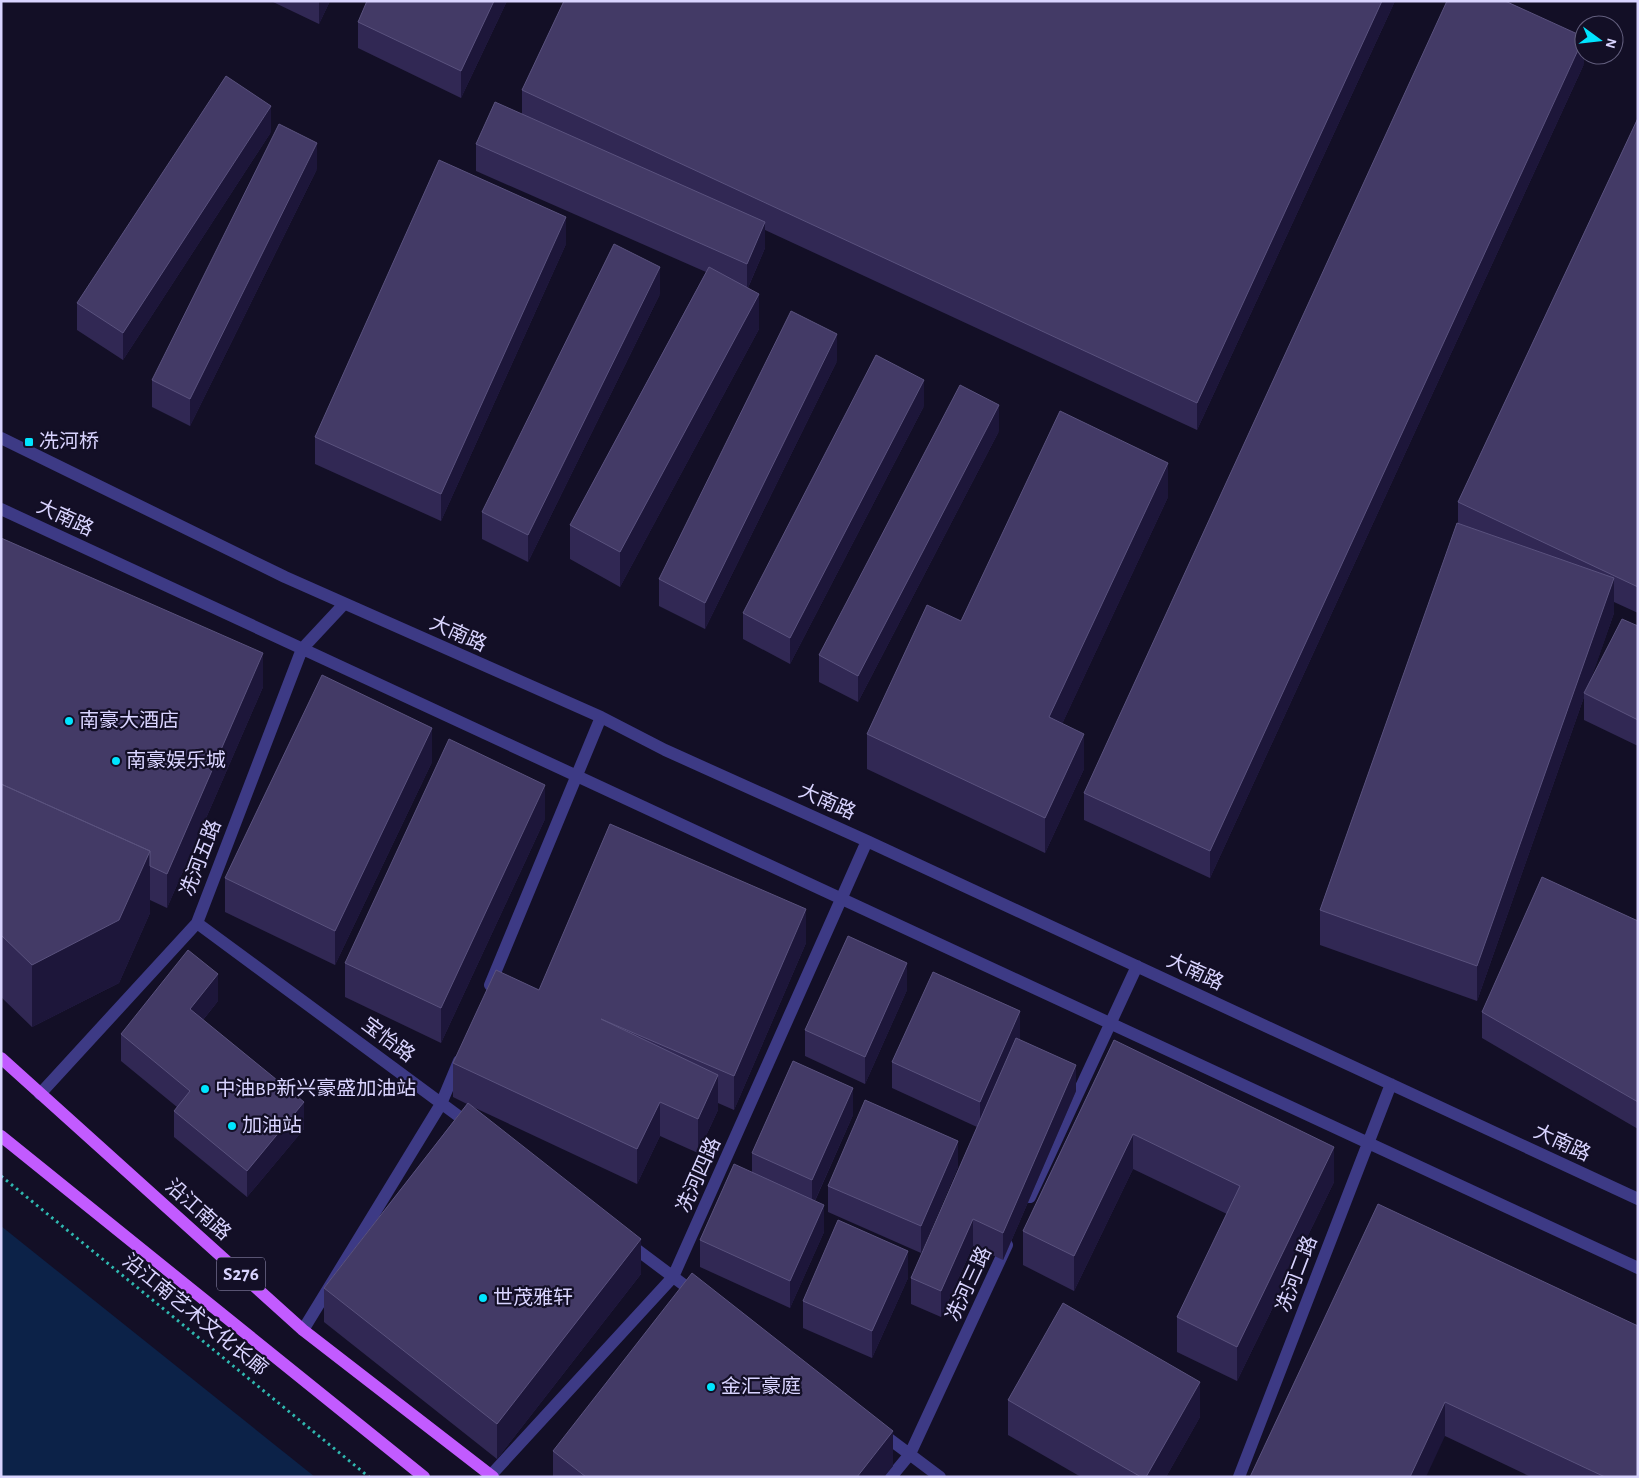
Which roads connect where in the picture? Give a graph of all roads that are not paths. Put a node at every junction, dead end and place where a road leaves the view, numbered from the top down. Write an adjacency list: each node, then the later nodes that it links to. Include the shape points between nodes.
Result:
1 (1, 438): 3 (street, 大南路)
2 (1, 509): 4 (street, 大南路)
3 (344, 604): 4 (street, 冼河五路); 5 (street, 大南路)
4 (302, 649): 6 (street, 大南路); 9 (street, 冼河五路)
5 (601, 717): 6 (street); 7 (street, 大南路, via 665,750)
6 (576, 776): 8 (street, 大南路); 11 (street)
7 (867, 841): 8 (street, 冼河四路); 10 (street, 大南路)
8 (842, 899): 12 (street, 大南路); 26 (street, 冼河四路)
9 (197, 923): 16 (street, 冼河五路); 17 (street, 宝怡路)
10 (1137, 966): 12 (street); 15 (street, 大南路)
11 (486, 994)
12 (1110, 1024): 20 (street, 大南路); 22 (street)
13 (464, 1049): 17 (street)
14 (1, 1058): 16 (main road, 沿江南路 / S276)
15 (1391, 1084): 20 (street, 冼河二路); 21 (street, 大南路)
16 (40, 1094): 28 (main road, 沿江南路 / S276)
17 (441, 1104): 18 (street, 宝怡路); 28 (street)
18 (481, 1134)
19 (1, 1136): 32 (main road, S276)
20 (1368, 1144): 25 (street, 大南路); 35 (street, 冼河二路)
21 (1638, 1199)
22 (1023, 1212)
23 (1014, 1230): 30 (street, 冼河三路)
24 (617, 1235): 26 (street)
25 (1638, 1268)
26 (674, 1277): 27 (street); 31 (street, 冼河四路)
27 (705, 1301)
28 (303, 1330): 31 (main road, 沿江南路 / S276)
29 (871, 1425): 30 (street)
30 (910, 1454): 33 (street, 冼河三路); 34 (street)
31 (492, 1476)
32 (424, 1477)
33 (891, 1477)
34 (940, 1477)
35 (1239, 1477)

